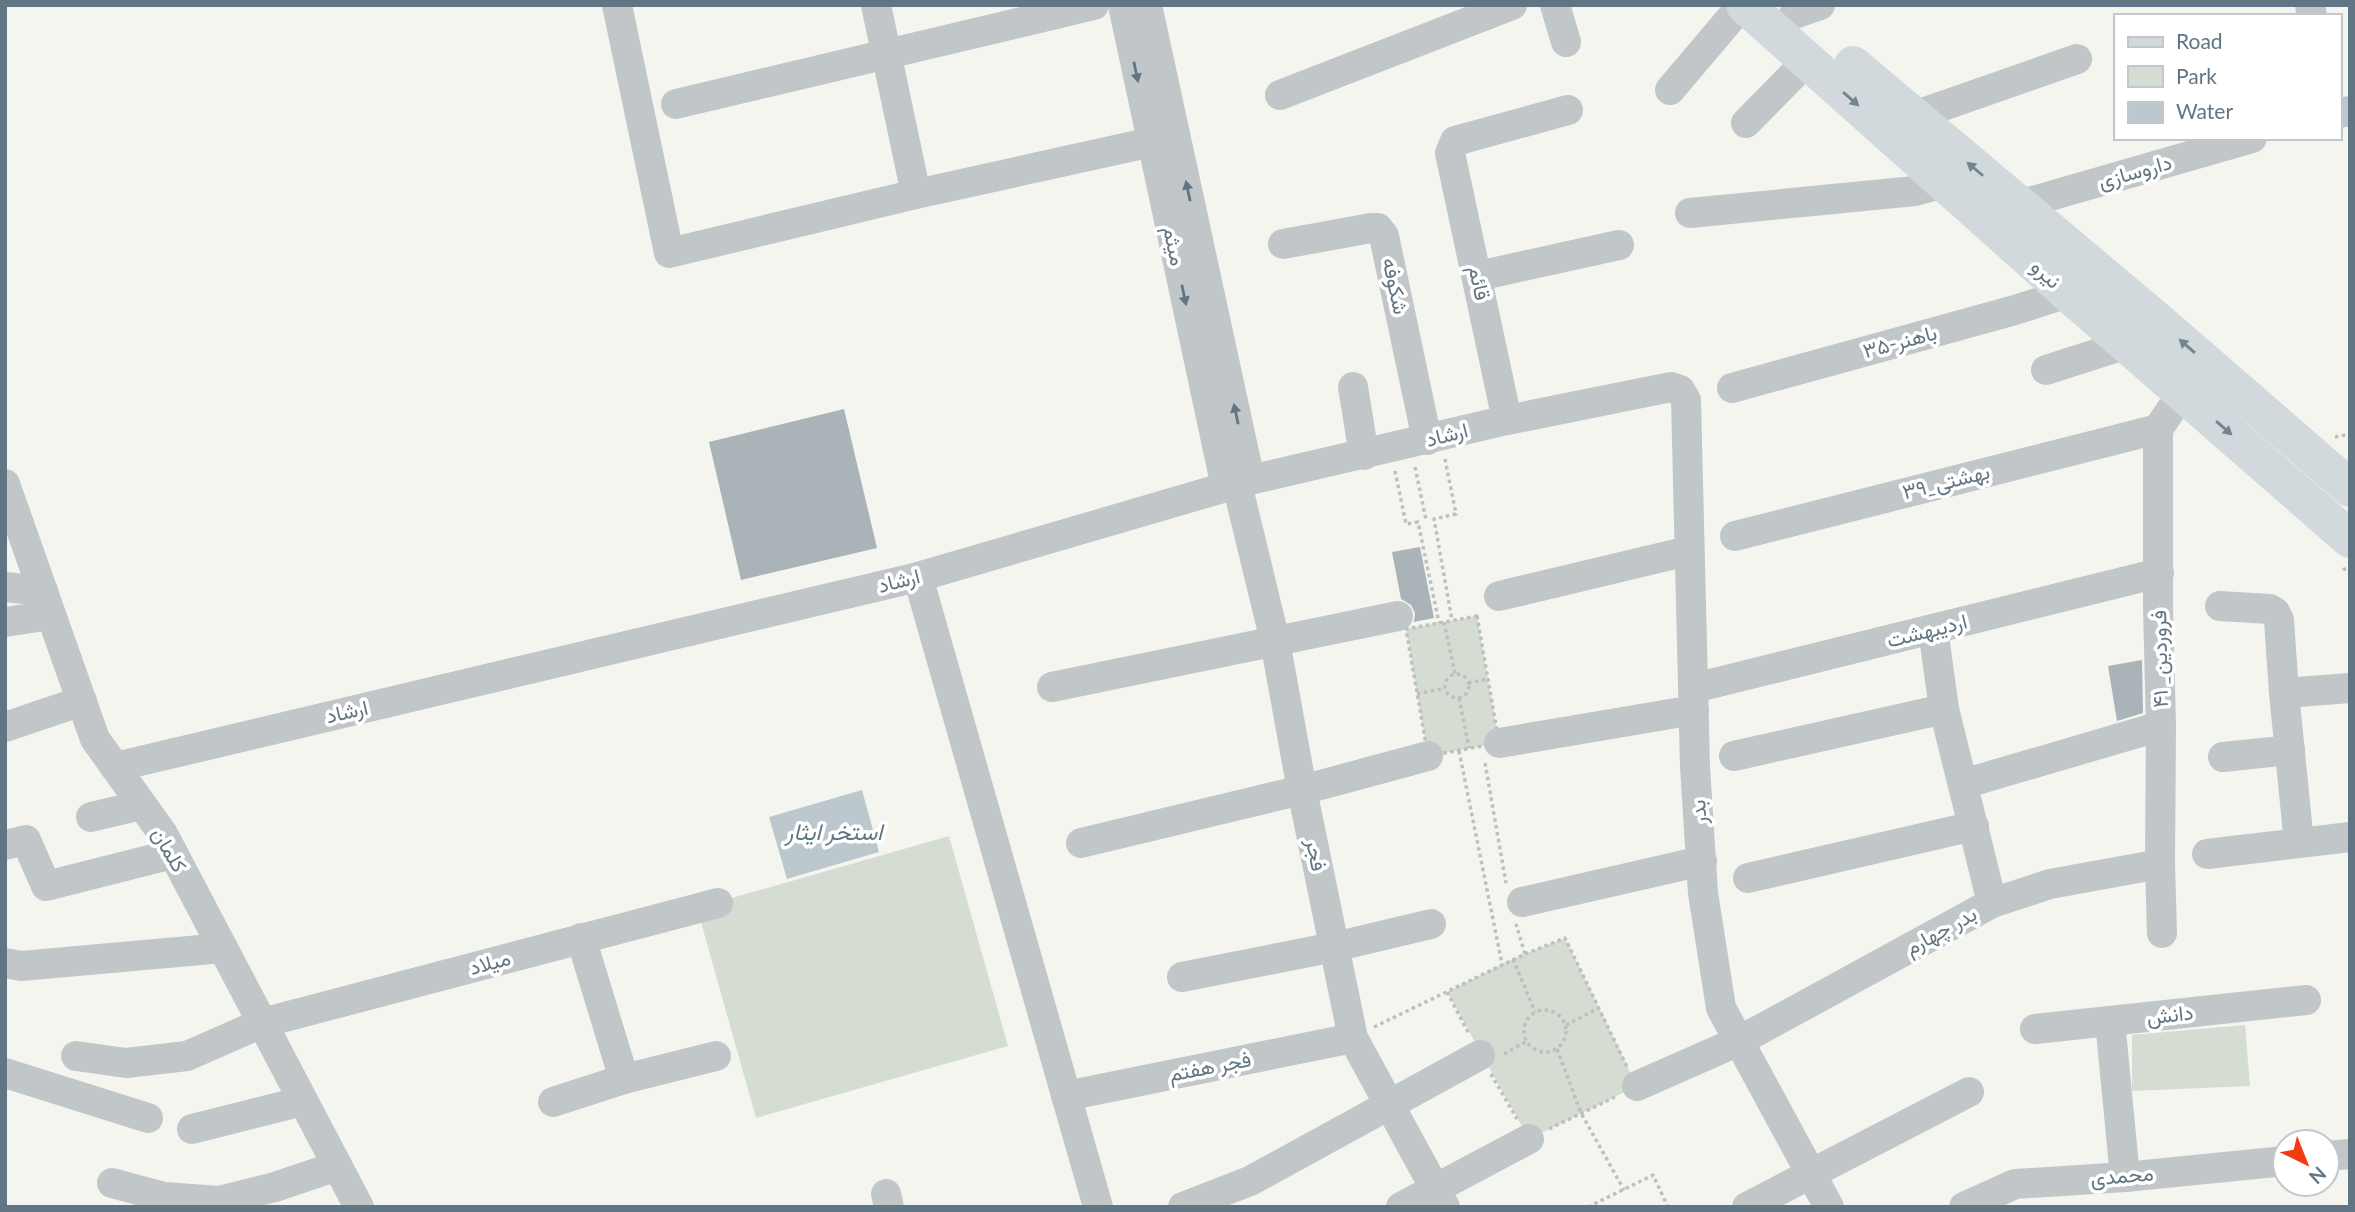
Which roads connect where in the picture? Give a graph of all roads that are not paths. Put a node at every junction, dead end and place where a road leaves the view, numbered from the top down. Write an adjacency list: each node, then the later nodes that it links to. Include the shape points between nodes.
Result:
1 (617, 5): 23 (street, via 669,253)
2 (876, 5): 11 (street)
3 (1094, 5): 11 (street)
4 (1123, 5): 21 (street, میثم, one-way to 21)
5 (1147, 5): 39 (street, میثم, one-way to 5)
6 (1512, 5): 15 (street)
7 (1555, 5): 10 (street)
8 (1743, 5): 13 (main road, نیرو); 14 (street)
9 (1800, 8): 18 (main road, نیرو)
10 (1566, 41)
11 (887, 55): 16 (street); 23 (street)
12 (2077, 59): 18 (street)
13 (1807, 61): 19 (street); 22 (main road, نیرو, one-way to 22)
14 (1670, 90)
15 (1280, 95)
16 (676, 104)
17 (1568, 110): 28 (street, قائم, via 1455,141 1451,147)
18 (1914, 116): 25 (main road, نیرو, one-way to 18)
19 (1746, 123)
20 (2246, 140): 25 (street, داروسازی)
21 (1152, 142): 23 (street); 39 (street, میثم, one-way to 39)
22 (1944, 183): 24 (street, via 1914,191); 25 (main road, نیرو)
23 (916, 194)
24 (1690, 213)
25 (2007, 217): 29 (main road, نیرو); 42 (main road, نیرو, one-way to 25, via 2161,324)
26 (1283, 244): 38 (street, شکوفه, via 1371,228 1384,236)
27 (1619, 245): 28 (street)
28 (1478, 276): 36 (street, قائم)
29 (2068, 293): 30 (main road, نیرو); 33 (street, ۳۵-باهنر)
30 (2127, 344): 31 (street); 35 (main road, نیرو)
31 (2046, 370)
32 (1353, 387): 38 (street)
33 (1732, 388)
34 (1680, 390): 36 (street, ارشاد, via 1671,387); 45 (street, بدر, via 1686,400)
35 (2183, 392): 37 (street); 44 (main road, نیرو, one-way to 44)
36 (1507, 420): 38 (street, ارشاد)
37 (2158, 429): 43 (street, ۳۹_بهشتی); 46 (street, ۴۱ _فروردین)
38 (1406, 445): 41 (street, ارشاد)
39 (1231, 455): 41 (street, میثم)
40 (5, 484): 50 (street, کلمان)
41 (1238, 484): 47 (street, ارشاد); 55 (street, فجر)
42 (2350, 488)
43 (1735, 536)
44 (2350, 539)
45 (1688, 551): 49 (street); 59 (street, بدر)
46 (2159, 573): 54 (street, اردیبهشت); 62 (street, ۴۱ _فروردین)
47 (918, 577): 69 (street, ارشاد); 107 (street)
48 (5, 587): 50 (street)
49 (1499, 596)
50 (47, 603): 53 (street); 60 (street, کلمان)
51 (2220, 606): 58 (street, via 2275,612)
52 (1398, 616): 55 (street)
53 (5, 622)
54 (1933, 629): 59 (street, اردیبهشت); 61 (street)
55 (1275, 641): 56 (street); 71 (street, فجر)
56 (1052, 687)
57 (2350, 688): 58 (street)
58 (2284, 693): 64 (street)
59 (1694, 699): 65 (street, اردیبهشت); 81 (street, بدر)
60 (82, 701): 63 (street); 69 (street, کلمان, via 95,739)
61 (1944, 709): 67 (street); 70 (street)
62 (2161, 726): 70 (street); 82 (street, ۴۱ _فروردین)
63 (5, 727)
64 (2290, 750): 68 (street); 77 (street)
65 (1492, 751)
66 (1428, 756): 71 (street)
67 (1734, 756)
68 (2223, 757)
69 (115, 767): 72 (street, کلمان)
70 (1963, 784): 74 (street)
71 (1303, 790): 76 (street); 90 (street, فجر)
72 (142, 806): 73 (street); 79 (street, کلمان)
73 (91, 817)
74 (1974, 826): 83 (street); 86 (street)
75 (2350, 837): 77 (street)
76 (1081, 843)
77 (2300, 843): 80 (street)
78 (5, 845): 79 (street, via 26,840 46,886)
79 (173, 854): 91 (street, کلمان)
80 (2207, 854)
81 (1702, 860): 85 (street); 99 (street, بدر, via 1721,1008)
82 (2160, 864): 86 (street, بدر چهارم, via 2050,884); 88 (street, ۴۱ _فروردین)
83 (1748, 878)
84 (718, 903): 89 (street, میلاد)
85 (1515, 903)
86 (1992, 903): 99 (street, بدر چهارم)
87 (1431, 924): 90 (street)
88 (2162, 933)
89 (581, 939): 96 (street, میلاد); 104 (street)
90 (1334, 947): 93 (street); 98 (street, فجر)
91 (223, 948): 92 (street, via 21,966); 96 (street, کلمان)
92 (5, 963)
93 (1182, 977)
94 (2306, 1000): 95 (street, دانش)
95 (2110, 1021): 97 (street, دانش); 117 (street)
96 (262, 1023): 101 (street, میلاد, via 187,1056 126,1063); 108 (street, کلمان)
97 (2035, 1029)
98 (1353, 1038): 107 (street, فجر هفتم); 110 (street, فجر)
99 (1739, 1041): 105 (street, بدر چهارم); 116 (street, بدر)
100 (1480, 1055): 110 (street)
101 (76, 1056)
102 (716, 1056): 104 (street)
103 (5, 1073): 111 (street)
104 (624, 1079): 109 (street)
105 (1637, 1086)
106 (1969, 1092): 116 (street)
107 (1066, 1096): 123 (street)
108 (303, 1101): 112 (street); 115 (street, کلمان)
109 (553, 1102)
110 (1390, 1105): 120 (street, فجر); 124 (street, via 1250,1181)
111 (148, 1118)
112 (192, 1129)
113 (1529, 1139): 120 (street)
114 (2271, 1162): 117 (street, محمدی)
115 (337, 1166): 118 (street, via 219,1201 163,1198); 122 (street, کلمان)
116 (1811, 1174): 126 (street); 127 (street, بدر)
117 (2125, 1177): 119 (street, محمدی)
118 (112, 1183)
119 (2022, 1195): 121 (street, محمدی)
120 (1440, 1197): 125 (street)
121 (1966, 1206)
122 (359, 1207)
123 (1098, 1207)
124 (1183, 1207)
125 (1401, 1207)
126 (1747, 1207)
127 (1829, 1207)

